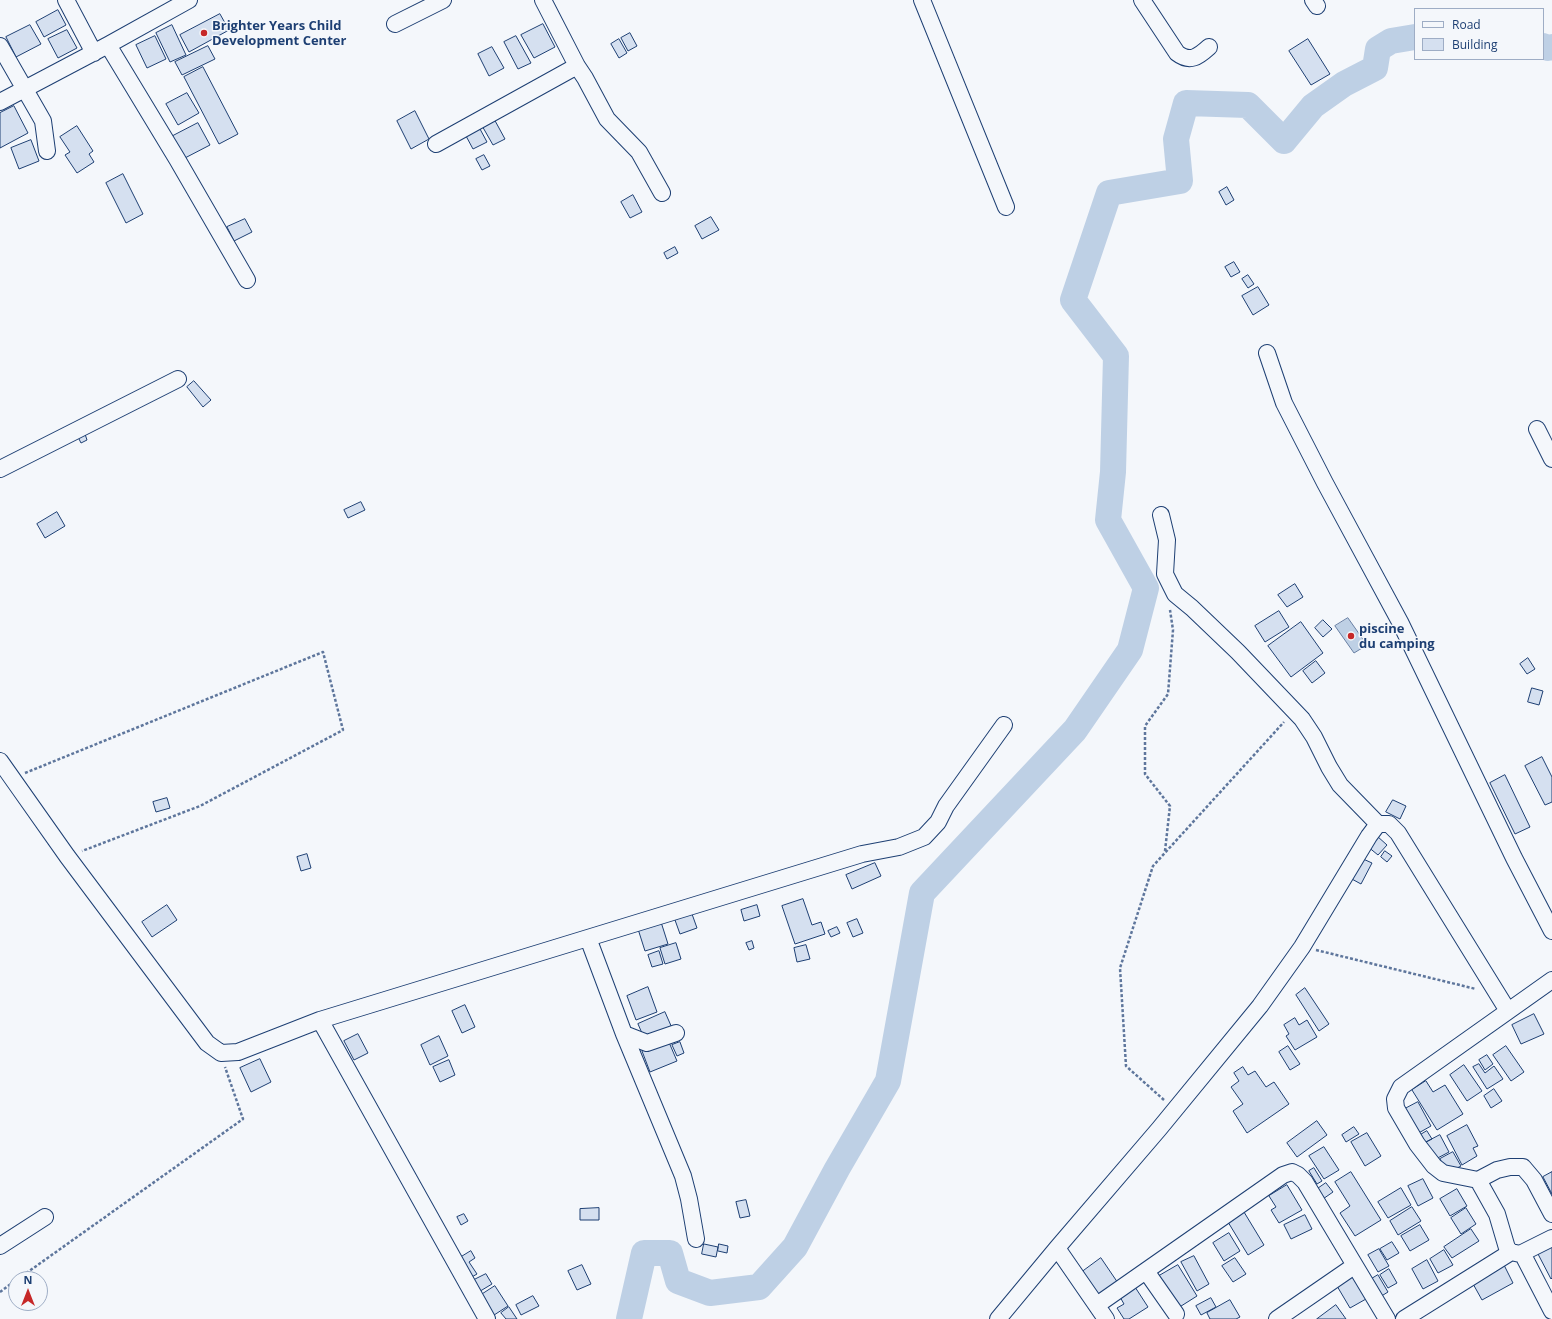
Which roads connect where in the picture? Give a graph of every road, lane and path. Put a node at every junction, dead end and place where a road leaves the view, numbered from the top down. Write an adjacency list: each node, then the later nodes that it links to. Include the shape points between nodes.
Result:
1 (66, 0): 11 (street)
2 (189, 0): 7 (street)
3 (443, 0): 8 (street)
4 (543, 0): 12 (street)
5 (922, 0): 18 (street)
6 (1142, 0): 10 (street, via 1177,53 1191,58 1199,56)
7 (165, 6): 11 (street)
8 (395, 24)
9 (0, 46): 13 (street)
10 (1209, 47)
11 (101, 49): 13 (street); 19 (street, via 177,159)
12 (577, 66): 15 (street); 17 (street, via 607,119 639,152)
13 (24, 90): 14 (street); 16 (street, via 43,121)
14 (0, 102)
15 (436, 144)
16 (47, 151)
17 (662, 193)
18 (1006, 207)
19 (247, 280)
20 (1267, 353): 34 (street, via 1287,408 1400,622)
21 (178, 379): 24 (street)
22 (1537, 430): 23 (street)
23 (1552, 459)
24 (0, 469)
25 (1161, 515): 27 (street, via 1167,540 1165,574 1175,594 1238,652)
26 (1170, 609): 32 (path, via 1173,630 1168,694 1145,726 1145,774 1170,806)
27 (1295, 711): 31 (street, via 1310,731 1340,785); 32 (path)
28 (1004, 725): 35 (street, via 938,822 924,837)
29 (0, 761): 30 (street)
30 (12, 778): 33 (street); 33 (path, via 323,652 343,730 200,806)
31 (1378, 824): 36 (street, via 1368,836); 38 (street, via 1389,824 1398,833)
32 (1165, 852): 44 (path, via 1153,866 1120,968 1126,1066)
33 (67, 856): 43 (street, via 207,1044)
34 (1552, 931)
35 (588, 938): 40 (street); 42 (street)
36 (1302, 947): 38 (path); 44 (street, via 1260,1006)
37 (1552, 980): 39 (street)
38 (1497, 994): 39 (street)
39 (1508, 1011): 45 (street, via 1401,1087 1395,1099 1396,1108 1417,1144 1434,1166 1443,1173)
40 (320, 1020): 43 (street, via 238,1052); 59 (street)
41 (676, 1033): 42 (street, via 647,1044)
42 (624, 1034): 50 (street, via 683,1176)
43 (221, 1053): 54 (path, via 243,1119)
44 (1175, 1109): 51 (street)
45 (1478, 1180): 46 (street, via 1497,1170 1523,1167 1534,1180); 52 (street, via 1496,1214 1507,1248)
46 (1552, 1214)
47 (45, 1217): 49 (street)
48 (1552, 1238): 52 (street)
49 (3, 1239)
50 (696, 1239)
51 (1057, 1248): 56 (street); 60 (street)
52 (1517, 1253): 57 (street); 64 (street)
53 (1354, 1266): 55 (street, via 1305,1182 1292,1172 1283,1175); 62 (street); 63 (street)
54 (30, 1271)
55 (1146, 1271): 56 (street); 58 (street)
56 (1097, 1305): 61 (street)
57 (1552, 1310)
58 (1176, 1314)
59 (487, 1319)
60 (998, 1319)
61 (1106, 1319)
62 (1277, 1319)
63 (1387, 1319)
64 (1404, 1319)

